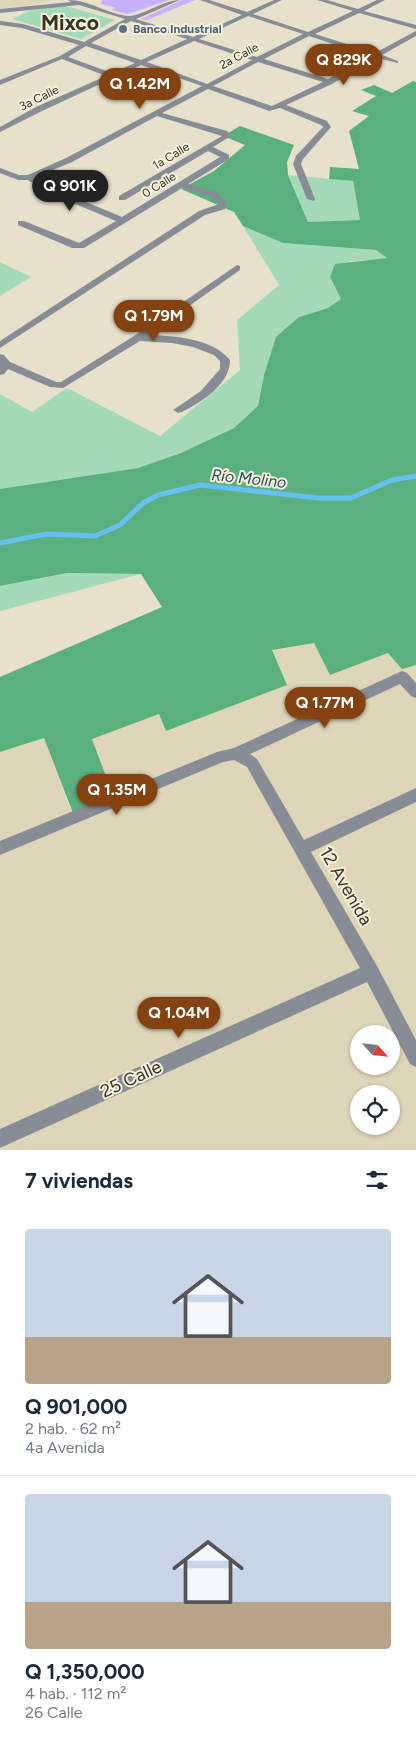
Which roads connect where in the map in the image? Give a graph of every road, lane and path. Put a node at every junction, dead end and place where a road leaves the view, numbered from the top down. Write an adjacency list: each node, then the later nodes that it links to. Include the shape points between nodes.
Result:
1 (59, 0): 10 (street)
2 (70, 0): 9 (street)
3 (97, 0): 11 (street)
4 (177, 0): 15 (street)
5 (203, 0): 14 (street)
6 (279, 0): 14 (street, 3a Calle)
7 (320, 0): 13 (street)
8 (382, 0): 13 (street, 2a Calle)
9 (78, 3): 10 (street); 11 (street)
10 (51, 4): 12 (street)
11 (86, 5): 15 (street)
12 (0, 11)
13 (359, 11): 17 (street); 19 (street, 2a Calle)
14 (248, 14): 19 (street); 20 (street, 3a Calle)
15 (132, 18): 20 (street); 21 (street)
16 (0, 23): 21 (street, via 28,27)
17 (416, 27)
18 (416, 33): 22 (street)
19 (309, 35): 22 (street); 24 (street, 2a Calle)
20 (194, 38): 24 (street); 25 (street, 3a Calle)
21 (85, 44): 23 (street); 25 (street)
22 (375, 55): 26 (street); 28 (street)
23 (62, 57): 27 (street); 29 (street)
24 (258, 59): 28 (street); 30 (street, 2a Calle)
25 (142, 62): 27 (street, 3a Calle); 30 (street)
26 (396, 62)
27 (112, 76): 33 (street, 3a Calle)
28 (329, 82): 31 (street)
29 (0, 83)
30 (204, 86): 31 (street, via 267,108); 32 (street, 2a Calle)
31 (281, 106): 39 (street, via 327,127 297,164)
32 (158, 114): 34 (street, 1a Calle, via 228,136); 36 (street, 2a Calle)
33 (0, 130)
34 (207, 147): 37 (street, 0 Calle, via 226,157); 38 (street, 1a Calle)
35 (0, 170): 36 (street, via 18,178)
36 (30, 177): 40 (street, via 48,190)
37 (182, 185): 40 (street, 0 Calle); 44 (street, via 215,195 223,204 222,208 202,213)
38 (122, 198)
39 (311, 199)
40 (124, 221): 41 (street, 0 Calle, via 78,247)
41 (20, 223)
42 (237, 268): 43 (street)
43 (138, 338): 45 (street, via 63,385 54,385); 46 (street, via 199,346 215,351 225,360 226,369 215,383)
44 (0, 345)
45 (2, 364)
46 (178, 410)
47 (416, 692): 48 (street, via 402,677)
48 (229, 755): 50 (street); 51 (street, 12 Avenida, via 252,763)
49 (416, 795): 51 (street)
50 (0, 848)
51 (302, 849): 52 (street, 12 Avenida)
52 (371, 972): 53 (street, 12 Avenida); 54 (street, 25 Calle)
53 (416, 1058)
54 (0, 1139)

